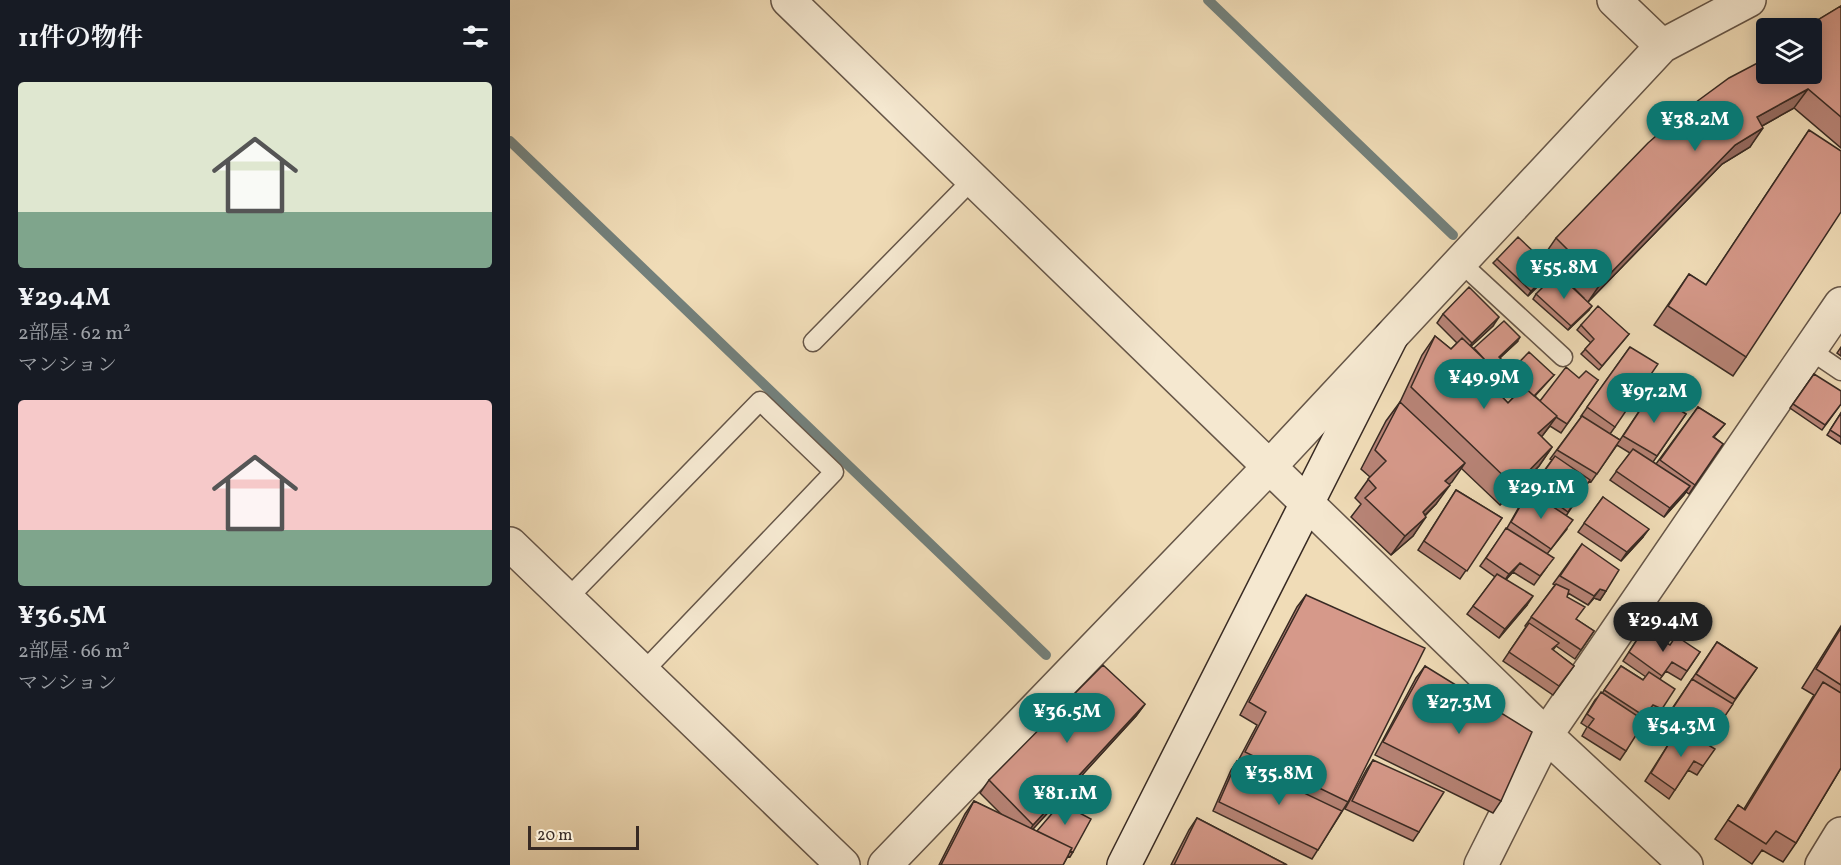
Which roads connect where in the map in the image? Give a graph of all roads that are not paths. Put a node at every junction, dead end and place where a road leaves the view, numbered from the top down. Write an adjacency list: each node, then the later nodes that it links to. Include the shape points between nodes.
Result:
1 (788, 0): 5 (street)
2 (1614, 0): 4 (street)
3 (1749, 0): 4 (street)
4 (1662, 46): 6 (street)
5 (973, 179): 9 (lane); 13 (street)
6 (1460, 262): 8 (street); 11 (lane)
7 (1841, 304): 10 (street)
8 (1391, 337): 13 (street); 14 (street)
9 (813, 342)
10 (1810, 350): 12 (lane); 18 (street)
11 (1563, 357)
12 (1841, 371)
13 (1270, 466): 14 (street); 21 (street)
14 (1307, 502): 18 (street); 22 (street)
15 (510, 544): 16 (street)
16 (567, 599): 17 (street); 17 (lane, via 760,401 834,472)
17 (643, 672): 20 (street)
18 (1546, 735): 23 (street); 24 (street)
19 (1841, 834): 25 (street)
20 (843, 865)
21 (885, 865)
22 (1124, 865)
23 (1482, 865)
24 (1686, 865)
25 (1822, 865)

